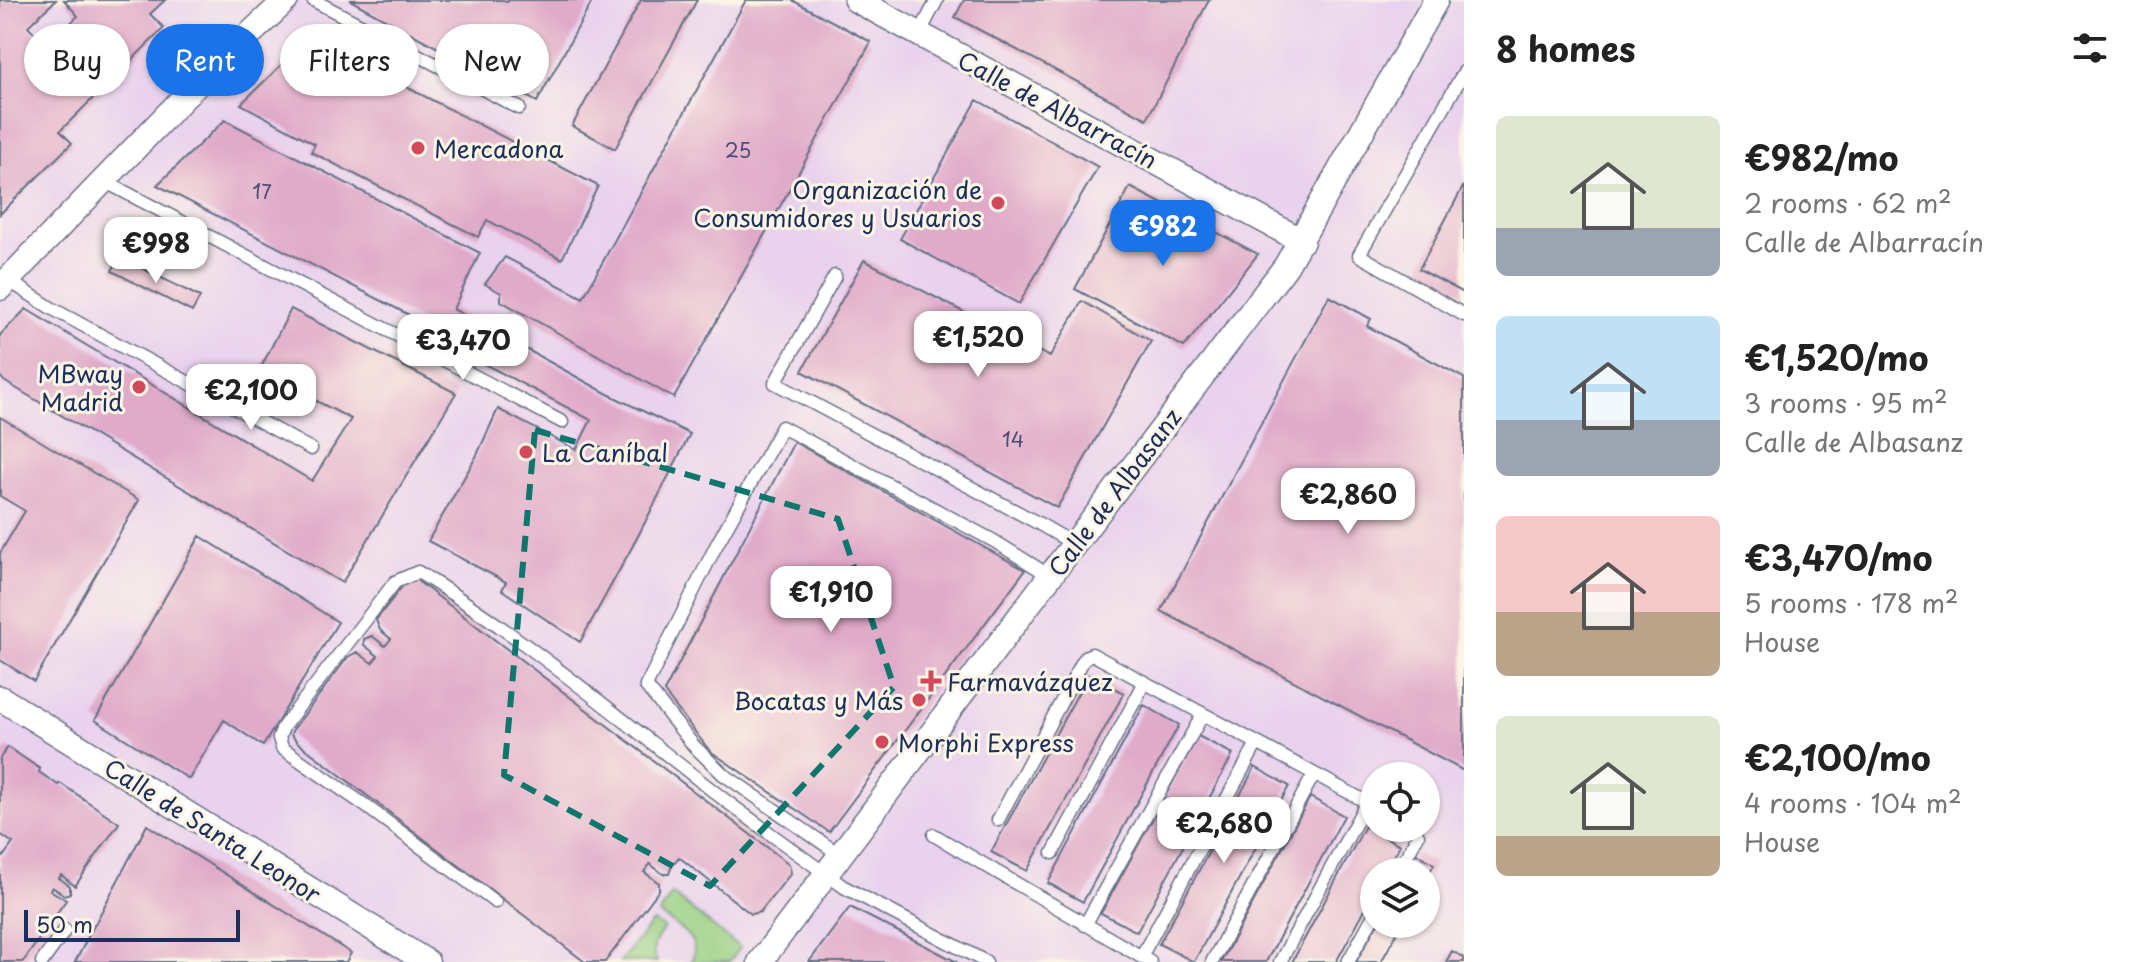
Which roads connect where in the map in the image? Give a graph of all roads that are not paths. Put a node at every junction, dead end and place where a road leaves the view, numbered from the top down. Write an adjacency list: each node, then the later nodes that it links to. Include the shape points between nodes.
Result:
1 (286, 0): 9 (street)
2 (313, 0): 8 (lane)
3 (856, 0): 6 (street, Calle de Albarracín)
4 (937, 0): 6 (lane)
5 (1436, 0): 10 (street, Calle de Albasanz)
6 (919, 34): 10 (street, Calle de Albarracín)
7 (1464, 72): 13 (lane, via 1359,255)
8 (519, 108)
9 (104, 181): 12 (street); 14 (lane)
10 (1302, 241): 16 (street, Calle de Albasanz)
11 (835, 276): 16 (lane, via 775,383)
12 (3, 281): 15 (lane)
13 (1464, 315)
14 (562, 422)
15 (311, 449)
16 (1074, 544): 17 (street, Calle de Albasanz)
17 (1050, 576): 28 (street, Calle de Albasanz); 28 (lane, via 782,427 646,686 723,774)
18 (1145, 682): 20 (lane); 24 (lane, via 1087,656); 27 (lane)
19 (0, 698): 35 (street, Calle de Santa Leonor)
20 (1203, 714): 21 (lane); 30 (lane)
21 (1257, 743): 22 (lane); 33 (lane)
22 (1314, 774): 23 (lane); 38 (lane)
23 (1360, 799)
24 (998, 820)
25 (1360, 822): 39 (lane)
26 (934, 835): 30 (lane)
27 (1053, 853)
28 (833, 865): 29 (lane, via 728,802 505,630 418,572 395,582 279,738 282,748); 36 (street, Calle de Albasanz); 37 (lane, via 844,887)
29 (495, 902)
30 (1085, 925): 33 (lane)
31 (65, 930): 34 (lane)
32 (1361, 938): 40 (lane)
33 (1146, 959)
34 (42, 962)
35 (427, 962)
36 (760, 962)
37 (986, 962)
38 (1212, 962)
39 (1280, 962)
40 (1348, 962)

